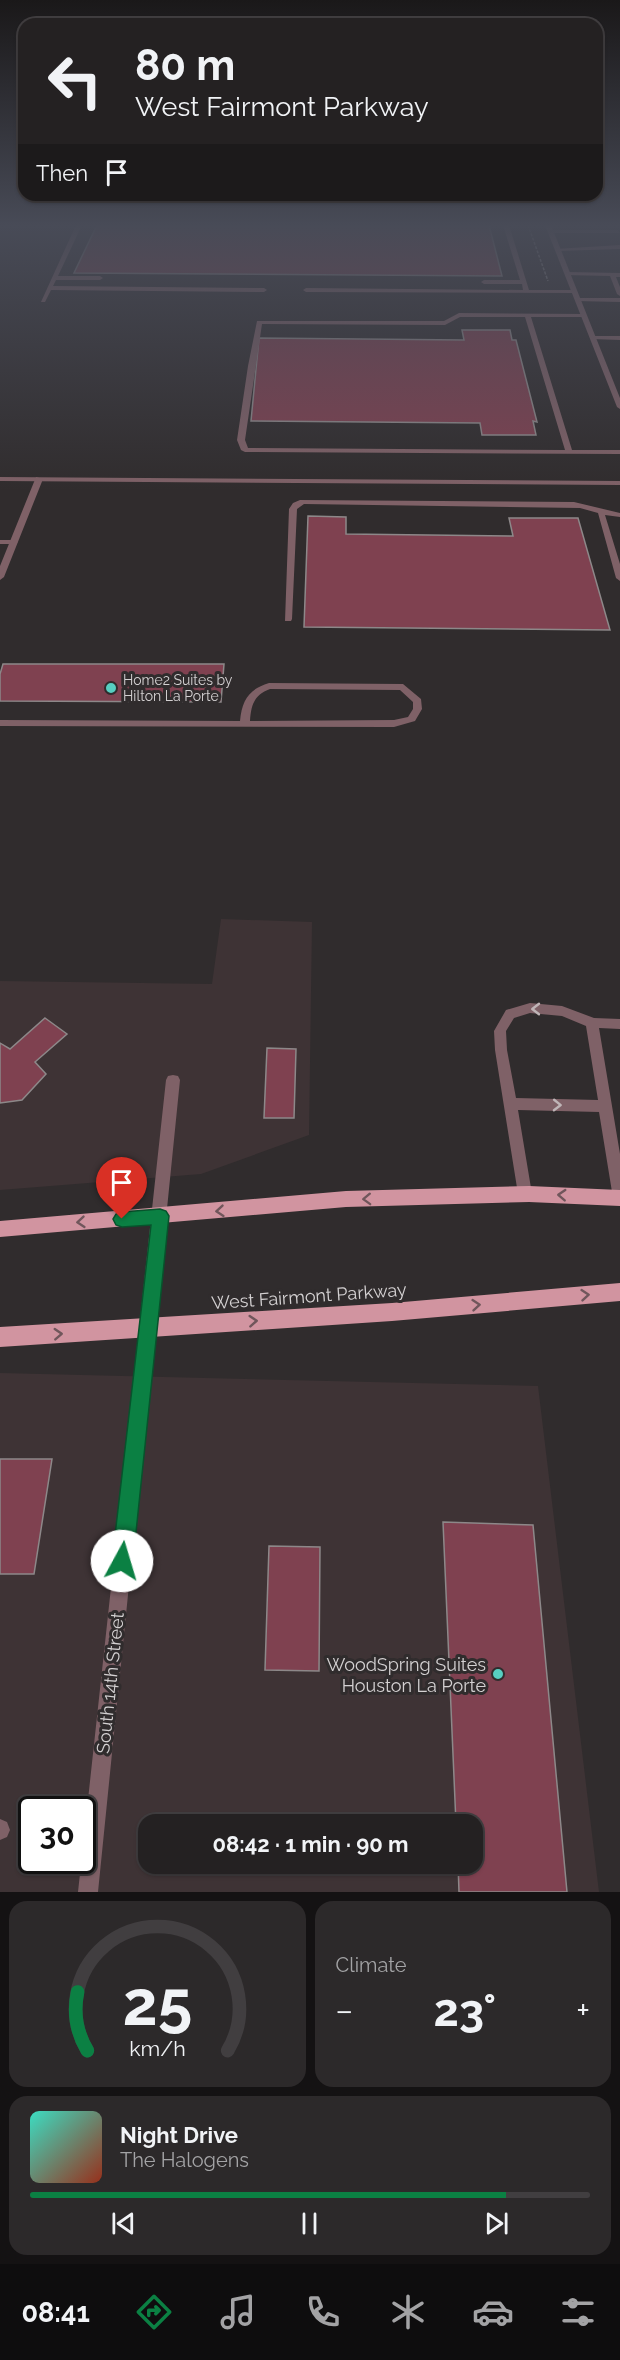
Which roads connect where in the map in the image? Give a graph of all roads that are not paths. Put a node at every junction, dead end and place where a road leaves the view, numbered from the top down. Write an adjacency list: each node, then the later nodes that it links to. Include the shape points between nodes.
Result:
1 (527, 315): 2 (street); 7 (street); 7 (street, via 459,315 445,323 260,322 241,440 245,450)
2 (584, 315): 3 (street)
3 (593, 338): 4 (street); 5 (street)
4 (620, 338)
5 (616, 387): 6 (street)
6 (620, 407)
7 (569, 451): 8 (street)
8 (620, 452)
9 (0, 479): 10 (street)
10 (39, 479): 11 (street); 15 (street)
11 (620, 483)
12 (601, 514): 13 (street); 17 (street); 18 (street, via 574,504 303,502 293,509)
13 (620, 515)
14 (0, 542): 15 (street)
15 (14, 542): 16 (street)
16 (0, 577)
17 (620, 578)
18 (288, 619)
19 (0, 723): 20 (street)
20 (245, 723): 20 (street, via 403,722 414,718 418,701 403,687 268,686 251,694 246,703)
21 (592, 1023): 22 (street); 24 (street, one-way to 24, via 548,1009 510,1014 500,1031); 25 (street)
22 (620, 1024)
23 (173, 1080): 28 (street, South 14th Street)
24 (509, 1104): 25 (street, one-way to 25); 26 (street)
25 (605, 1106): 27 (street)
26 (525, 1194): 27 (main road, one-way to 26); 28 (main road, one-way to 28, via 346,1199)
27 (620, 1198)
28 (160, 1216): 29 (main road, one-way to 29); 31 (street, South 14th Street)
29 (0, 1229)
30 (620, 1292): 31 (main road, West Fairmont Parkway, one-way to 30)
31 (147, 1329): 32 (main road, West Fairmont Parkway, one-way to 31); 33 (street, South 14th Street)
32 (0, 1337)
33 (88, 1892)

